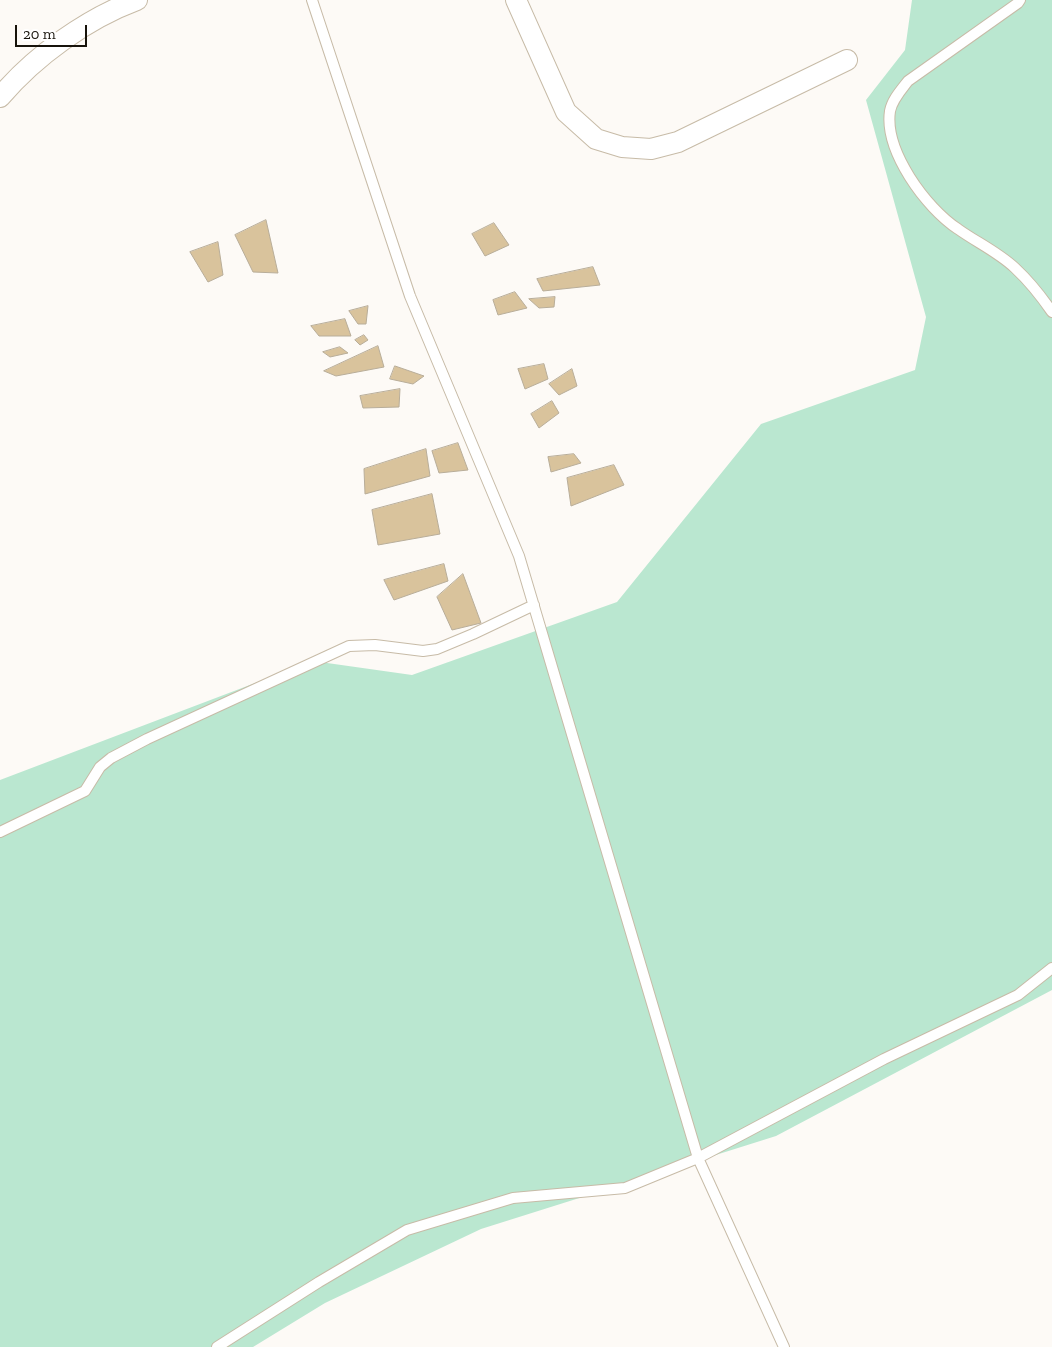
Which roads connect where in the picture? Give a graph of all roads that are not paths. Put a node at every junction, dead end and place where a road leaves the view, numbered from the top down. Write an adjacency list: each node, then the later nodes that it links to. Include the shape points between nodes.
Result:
1 (137, 0): 6 (street, via 71,33)
2 (312, 0): 8 (lane, via 410,296 519,556)
3 (516, 0): 5 (street, via 566,112 596,139 622,147 651,149 678,142)
4 (1020, 0): 7 (lane, via 908,82 890,109 890,127 894,147 906,173 944,218 1015,267)
5 (847, 60)
6 (0, 97)
7 (1052, 312)
8 (534, 605): 9 (lane, via 437,649 348,646 110,758 84,791); 11 (lane)
9 (0, 832)
10 (1052, 968): 11 (lane, via 1018,995 884,1059)
11 (698, 1158): 12 (lane, via 625,1188 514,1198 407,1230); 13 (lane)
12 (216, 1347)
13 (784, 1347)

